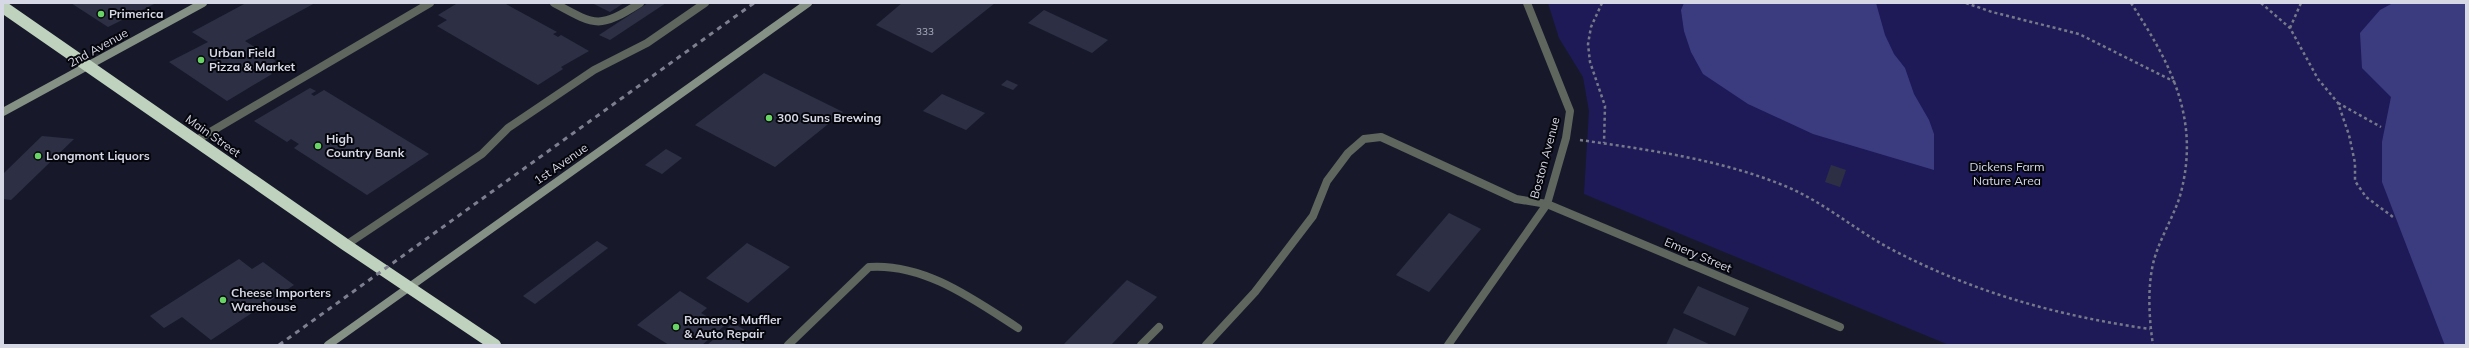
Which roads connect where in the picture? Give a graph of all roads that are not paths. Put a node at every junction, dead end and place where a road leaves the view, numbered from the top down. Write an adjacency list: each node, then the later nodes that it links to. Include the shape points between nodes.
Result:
1 (203, 3): 9 (street, 2nd Avenue)
2 (430, 3): 11 (street)
3 (554, 3): 4 (street, via 591,22 602,24)
4 (640, 3)
5 (705, 3): 13 (street, via 647,43 594,70 508,128 482,154)
6 (808, 3): 14 (street, 1st Avenue)
7 (1527, 3): 12 (street, Boston Avenue, via 1570,111 1566,138)
8 (3, 7): 9 (highway, Main Street)
9 (88, 68): 10 (street, 2nd Avenue); 11 (highway, Main Street)
10 (3, 112)
11 (195, 141): 13 (highway, Main Street)
12 (1547, 204): 16 (street, Emery Street); 22 (street, Emery Street, via 1516,199 1381,137 1364,139 1348,153 1327,181 1313,216 1304,228 1254,292); 23 (street, Boston Avenue)
13 (346, 245): 14 (highway, Main Street)
14 (409, 286): 18 (street, 1st Avenue); 19 (highway, Main Street)
15 (1159, 327): 21 (street)
16 (1840, 327)
17 (1018, 328): 20 (street, via 948,284 881,264 869,267)
18 (328, 345)
19 (495, 345)
20 (788, 345)
21 (1141, 345)
22 (1206, 345)
23 (1448, 345)

